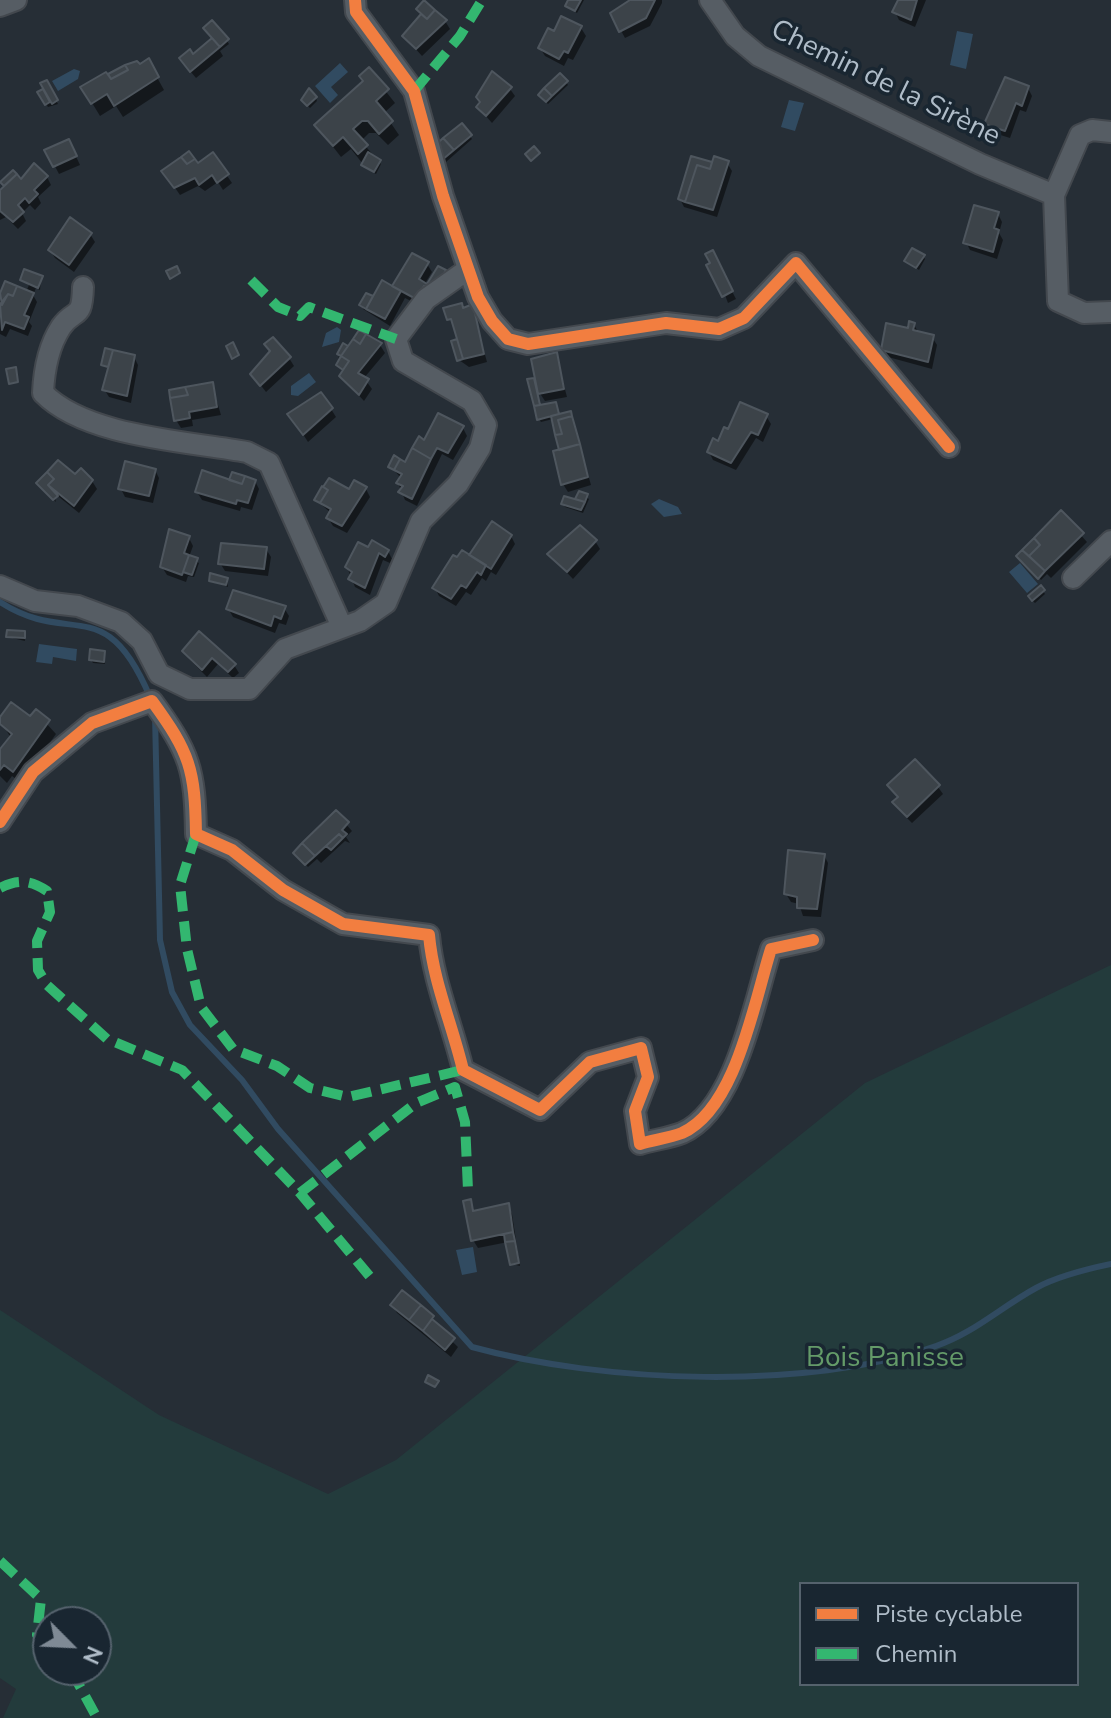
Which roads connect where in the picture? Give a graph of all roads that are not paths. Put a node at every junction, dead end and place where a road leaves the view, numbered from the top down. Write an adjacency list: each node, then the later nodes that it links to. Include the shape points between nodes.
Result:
1 (2, 0): 5 (street)
2 (16, 0): 5 (street)
3 (355, 0): 8 (street, via 356,12 414,91)
4 (710, 0): 7 (street, Chemin de la Sirène, via 735,36 759,56)
5 (0, 6)
6 (1111, 132): 7 (street, via 1080,135)
7 (1054, 195): 10 (street, via 1058,301 1084,313)
8 (467, 270): 11 (street, via 492,321 508,339 528,344 666,323 719,329 744,318 796,263); 15 (street, via 426,299 396,339 403,361 472,401 486,425 480,448 458,484 421,521 386,603)
9 (83, 287): 15 (street, via 75,318 63,324 54,341 43,393 58,409 92,424 247,452 269,463)
10 (1111, 312)
11 (949, 447)
12 (1111, 541): 13 (street)
13 (1073, 578)
14 (0, 586): 15 (street, via 35,601 78,606 121,622 142,641 159,674 190,689 249,689 285,649)
15 (342, 627)
16 (0, 822): 17 (street, via 33,772 92,723 152,701 183,743 196,789 196,834 232,850 283,890 343,924 429,935 432,967 463,1070 540,1110 590,1062 641,1048 648,1077 635,1111 640,1144 684,1132 719,1100 771,949)
17 (813, 940)

